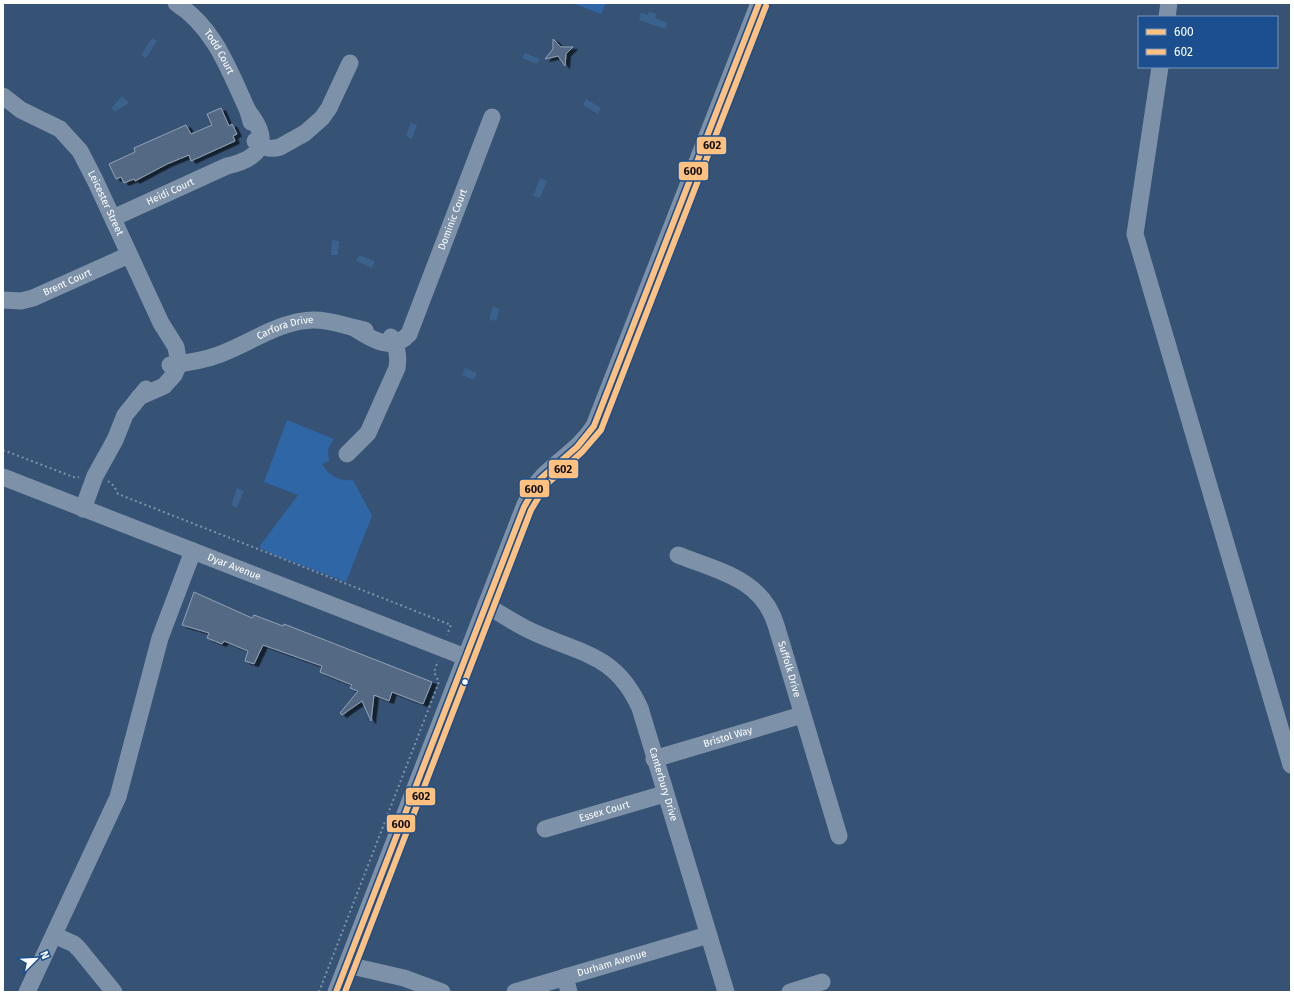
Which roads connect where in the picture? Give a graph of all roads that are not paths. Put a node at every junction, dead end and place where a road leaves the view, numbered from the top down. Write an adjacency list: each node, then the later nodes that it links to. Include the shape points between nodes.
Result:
1 (176, 3): 11 (street, Todd Court, via 194,16 214,39 248,111)
2 (759, 3): 22 (street, via 600,414 587,437 543,476 530,494)
3 (1169, 3): 4 (street)
4 (1167, 16)
5 (350, 63): 11 (street, via 329,108 305,133 286,142)
6 (1160, 68): 26 (street, via 1135,234)
7 (3, 96): 9 (street, Leicester Street)
8 (3, 110): 9 (street, Leicester Street)
9 (21, 110): 12 (street, Leicester Street, via 60,129 70,138 88,165)
10 (492, 117): 15 (street, Dominic Court, via 413,322)
11 (259, 142): 12 (street, Heidi Court, via 227,166)
12 (113, 218): 13 (street, Leicester Street)
13 (129, 255): 14 (street, Brent Court, via 33,298 21,301); 16 (street, Leicester Street, via 161,323)
14 (3, 300)
15 (392, 341): 16 (street, Carfora Drive, via 327,321 302,321 218,355); 17 (street, via 391,379 368,433)
16 (175, 366): 19 (street, via 151,383 125,415)
17 (347, 454)
18 (3, 477): 19 (street, Dyar Avenue)
19 (88, 511): 20 (street, Dyar Avenue)
20 (194, 551): 23 (street, Dyar Avenue); 30 (street, via 160,638 118,797)
21 (678, 555): 24 (street, Suffolk Drive, via 748,584 768,604)
22 (483, 613): 23 (street); 25 (street, Canterbury Drive, via 597,659 620,676 640,708)
23 (465, 657): 32 (street)
24 (802, 715): 25 (street, Bristol Way); 29 (street, Suffolk Drive)
25 (654, 759): 27 (street, Canterbury Drive)
26 (1291, 765)
27 (664, 794): 28 (street, Essex Court); 31 (street, Canterbury Drive)
28 (545, 829)
29 (839, 836)
30 (54, 935): 37 (street); 38 (street, via 74,944)
31 (708, 935): 36 (street, Durham Avenue); 42 (street, Canterbury Drive)
32 (353, 949): 33 (street); 34 (street)
33 (347, 965): 34 (street); 39 (street)
34 (404, 978): 40 (street)
35 (822, 982): 43 (street)
36 (567, 984): 41 (street, Durham Avenue)
37 (27, 992)
38 (114, 992)
39 (336, 992)
40 (442, 992)
41 (515, 992)
42 (726, 992)
43 (790, 992)

